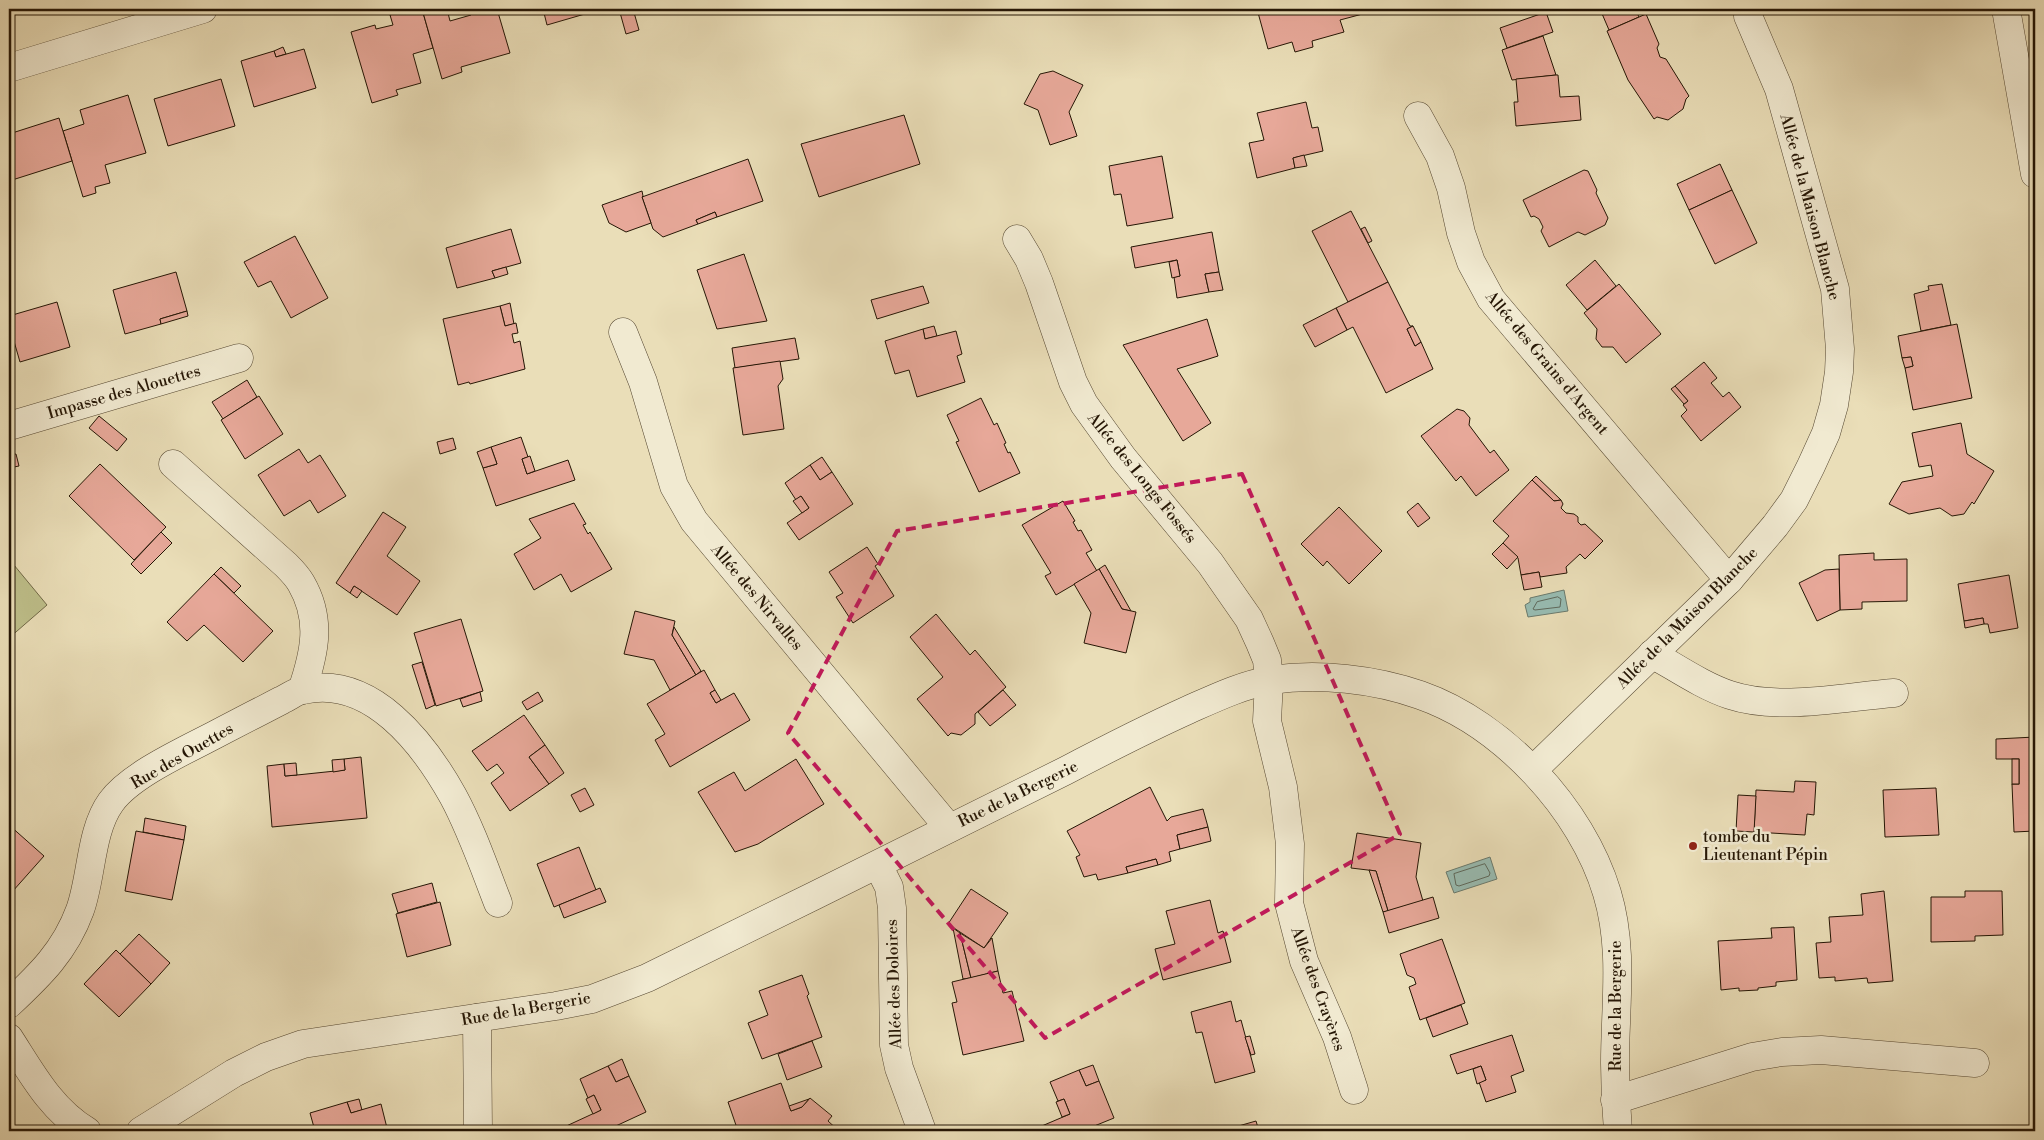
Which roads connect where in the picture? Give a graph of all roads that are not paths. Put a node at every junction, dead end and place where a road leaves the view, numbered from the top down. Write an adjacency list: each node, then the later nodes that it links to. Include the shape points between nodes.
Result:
1 (203, 9): 4 (street)
2 (2006, 9): 6 (street)
3 (1748, 16): 12 (street, Allée de la Maison Blanche, via 1779,89 1826,254 1839,326 1839,372 1826,433 1794,500)
4 (9, 68)
5 (1418, 116): 12 (street, Allée des Grains d'Argent, via 1440,156 1471,262 1491,299)
6 (2034, 162)
7 (1017, 239): 14 (street, Allée des Longs Fossés, via 1039,283 1073,382 1084,404 1123,458 1233,594 1260,642)
8 (623, 332): 18 (street, Allée des Nirvalles, via 643,382 674,486 694,521)
9 (239, 358): 10 (street, Impasse des Alouettes)
10 (9, 426)
11 (173, 464): 15 (street, via 301,582 312,612 315,634 312,660)
12 (1729, 580): 13 (street, Allée de la Maison Blanche)
13 (1652, 654): 16 (street, via 1728,694 1745,699 1801,701); 17 (street, Allée de la Maison Blanche)
14 (1269, 681): 17 (street, Rue de la Bergerie, via 1340,679 1421,695 1500,740); 18 (street, Rue de la Bergerie, via 1230,691 1173,716); 25 (street, Allée des Crayères, via 1267,721 1283,787 1290,844 1288,903 1304,960 1337,1037)
15 (302, 690): 20 (street, Rue des Ouettes, via 334,688 362,696 391,716 427,756 453,796); 21 (street, Rue des Ouettes, via 157,766 127,786 110,803 100,825 80,909 67,940 46,968)
16 (1894, 693)
17 (1533, 770): 26 (street, Rue de la Bergerie, via 1580,831 1607,891 1616,932 1619,978)
18 (949, 828): 19 (street, Rue de la Bergerie)
19 (878, 865): 22 (street, Rue de la Bergerie, via 614,992 556,1006); 30 (street, Allée des Doloires, via 889,887 892,908 894,1045 898,1068)
20 (498, 902)
21 (9, 1004)
22 (477, 1018): 28 (street, Rue de la Bergerie, via 303,1044 234,1073); 29 (street)
23 (9, 1038): 27 (street, via 51,1101 65,1117)
24 (1975, 1063): 26 (street, via 1821,1050 1782,1052 1752,1057)
25 (1354, 1090)
26 (1615, 1100): 31 (street, Rue de la Bergerie)
27 (87, 1131)
28 (141, 1131)
29 (478, 1131)
30 (922, 1131)
31 (1618, 1131)

